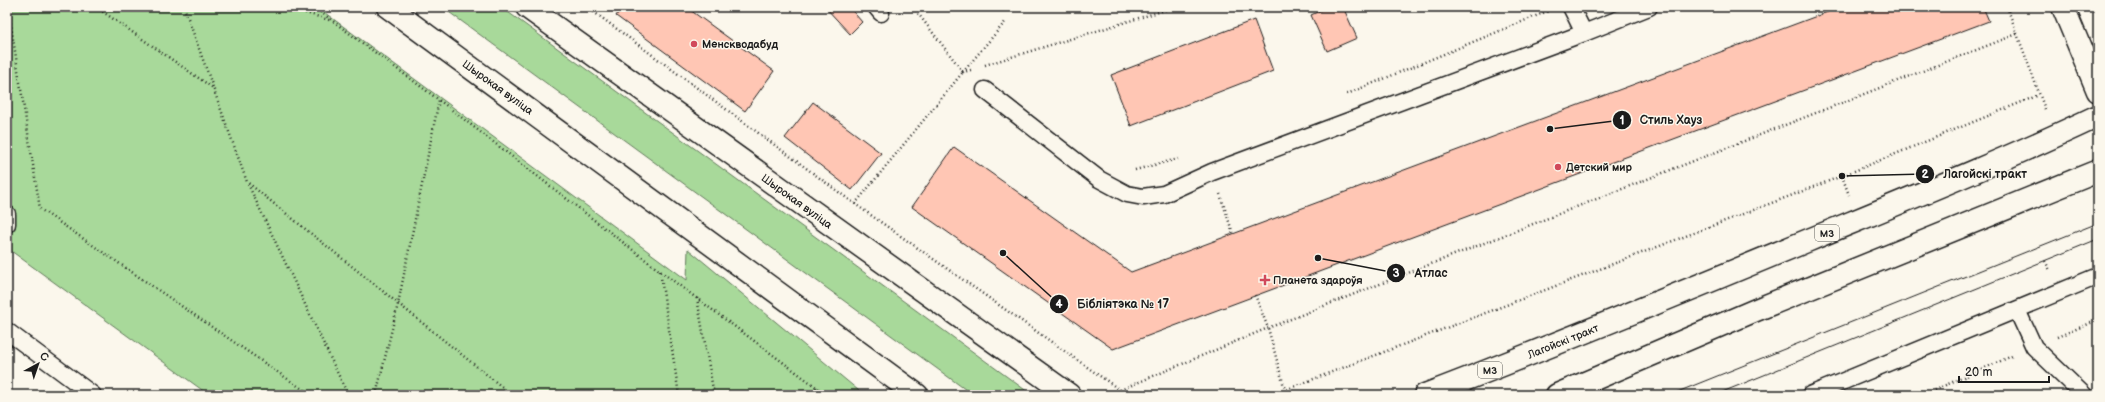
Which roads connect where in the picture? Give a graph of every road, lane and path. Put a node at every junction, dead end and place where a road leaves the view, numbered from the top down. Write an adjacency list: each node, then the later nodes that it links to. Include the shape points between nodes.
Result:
1 (8, 7): 48 (path, via 40,209)
2 (96, 7): 21 (path)
3 (184, 7): 21 (path)
4 (286, 7): 17 (path)
5 (314, 7): 17 (path)
6 (388, 7): 56 (main road, Шырокая вуліца)
7 (527, 7): 57 (main road, Шырокая вуліца)
8 (587, 7): 31 (path)
9 (913, 7): 20 (path)
10 (1175, 7): 20 (path)
11 (1571, 7): 18 (lane)
12 (1649, 7): 18 (lane)
13 (2007, 7): 19 (path)
14 (2063, 7): 23 (main road)
15 (1551, 10): 24 (path)
16 (1006, 20): 20 (path)
17 (331, 21): 25 (path)
18 (1584, 33): 29 (lane, via 1212,172 1164,194 1143,197 1127,194)
19 (2017, 34): 42 (path); 46 (path, via 2039,95 1834,179)
20 (963, 72): 22 (path); 31 (path)
21 (214, 88): 30 (path)
22 (985, 90): 29 (lane)
23 (2098, 91)
24 (1340, 97)
25 (439, 100): 35 (path); 40 (path)
26 (2098, 116): 60 (main road, Лагойскі тракт / М3, via 2048,140 1554,346)
27 (1180, 159): 29 (path)
28 (2098, 171): 61 (main road, via 1756,310)
29 (1099, 179)
30 (247, 182): 40 (path); 49 (path)
31 (855, 204): 45 (path)
32 (7, 214): 33 (lane)
33 (7, 224)
34 (2045, 261): 36 (path)
35 (660, 271): 39 (path); 52 (path)
36 (2050, 271)
37 (2098, 276): 41 (lane)
38 (1255, 296): 42 (path)
39 (696, 297): 44 (path); 53 (path)
40 (398, 304): 50 (path); 51 (path)
41 (2016, 310): 62 (lane); 63 (lane, via 2034,347)
42 (1268, 328): 45 (path); 46 (path)
43 (7, 331): 47 (lane)
44 (816, 387): 54 (path); 55 (path)
45 (1120, 390): 58 (path)
46 (1285, 390): 59 (path)
47 (92, 395)
48 (311, 395)
49 (348, 395)
50 (376, 395)
51 (512, 395)
52 (679, 395)
53 (714, 395)
54 (817, 395)
55 (827, 395)
56 (916, 395)
57 (1069, 395)
58 (1127, 395)
59 (1276, 395)
60 (1426, 395)
61 (1557, 395)
62 (1810, 395)
63 (2084, 395)

